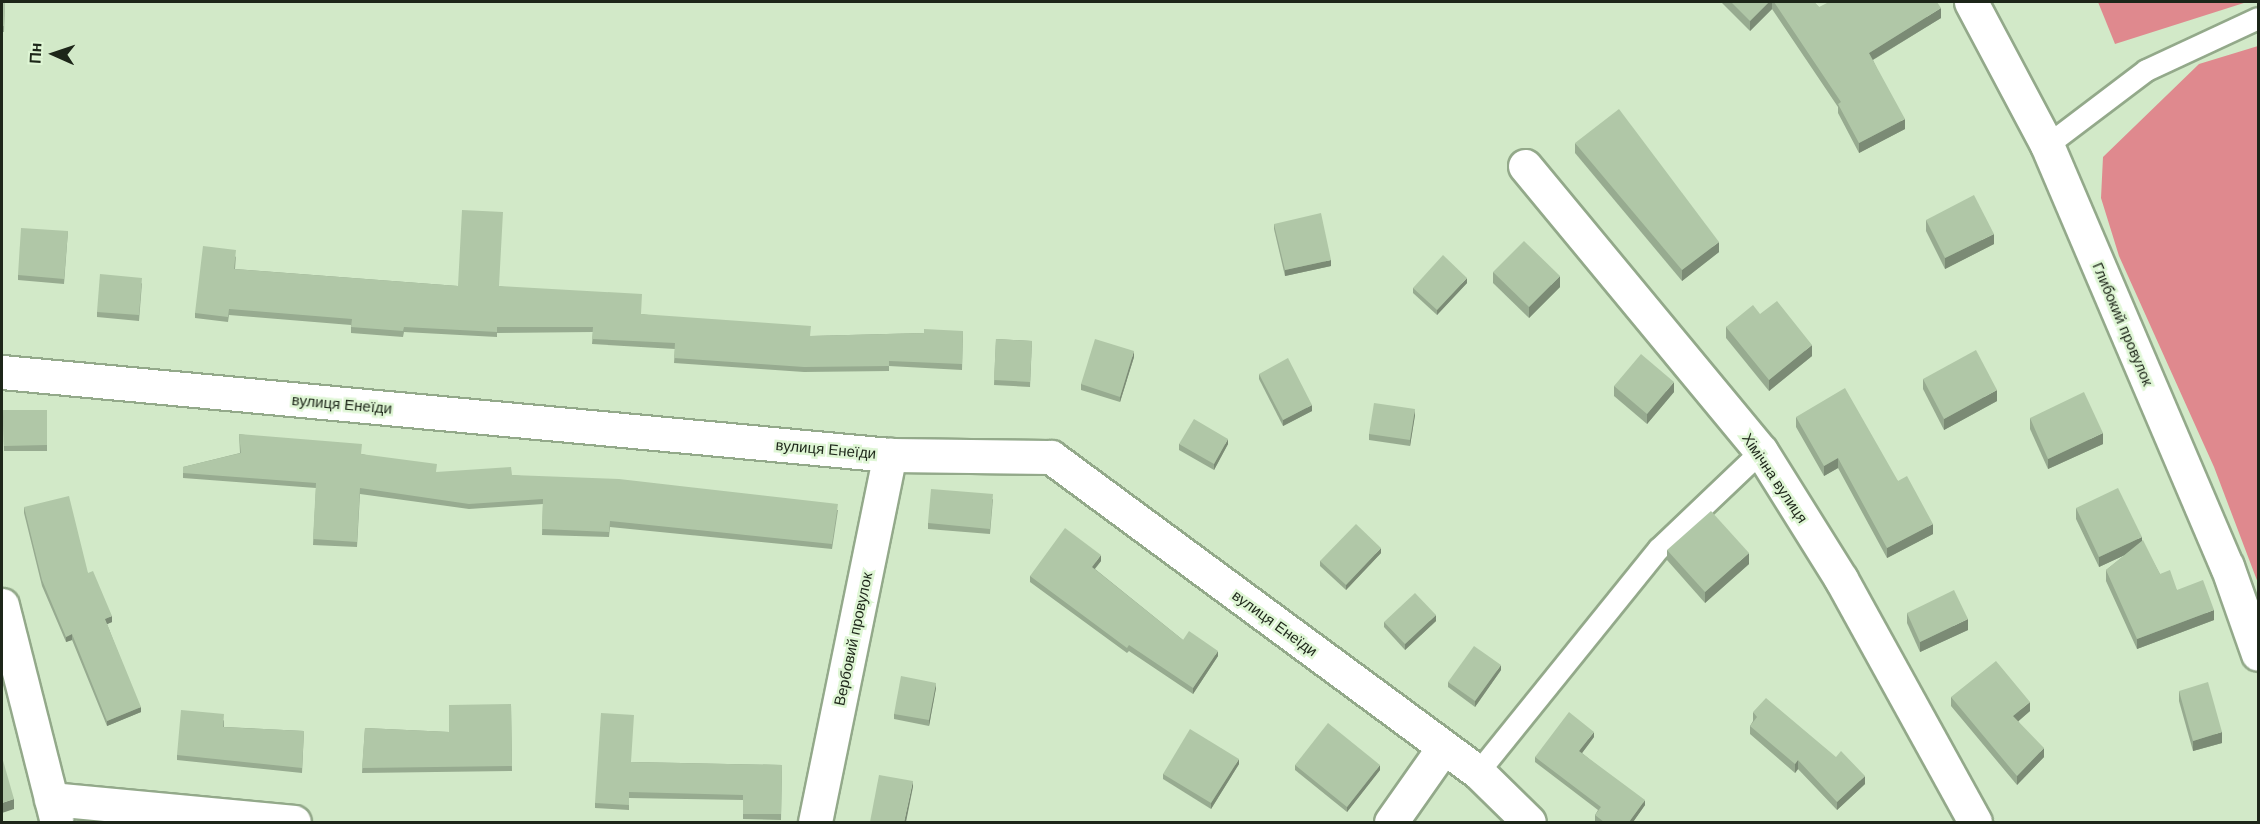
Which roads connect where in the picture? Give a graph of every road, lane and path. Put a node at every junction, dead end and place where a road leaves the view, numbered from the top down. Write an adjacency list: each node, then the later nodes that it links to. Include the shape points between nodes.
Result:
1 (1971, 2): 3 (street, Глибокий провулок)
2 (2259, 18): 3 (lane, via 2146,70)
3 (2047, 145): 9 (street, Глибокий провулок, via 2227,566)
4 (1526, 166): 6 (street, Хімічна вулиця)
5 (2, 372): 7 (street, вулиця Енеїди)
6 (1761, 451): 11 (lane, via 1658,549); 17 (street, Хімічна вулиця, via 1841,579)
7 (890, 455): 10 (street, вулиця Енеїди, via 1051,458); 14 (street, Вербовий провулок)
8 (2, 605): 12 (street)
9 (2259, 654)
10 (1443, 748): 11 (street, вулиця Енеїди); 15 (street)
11 (1478, 772): 16 (street, вулиця Енеїди)
12 (54, 811): 13 (street)
13 (294, 822)
14 (815, 822)
15 (1391, 822)
16 (1529, 822)
17 (1975, 822)

